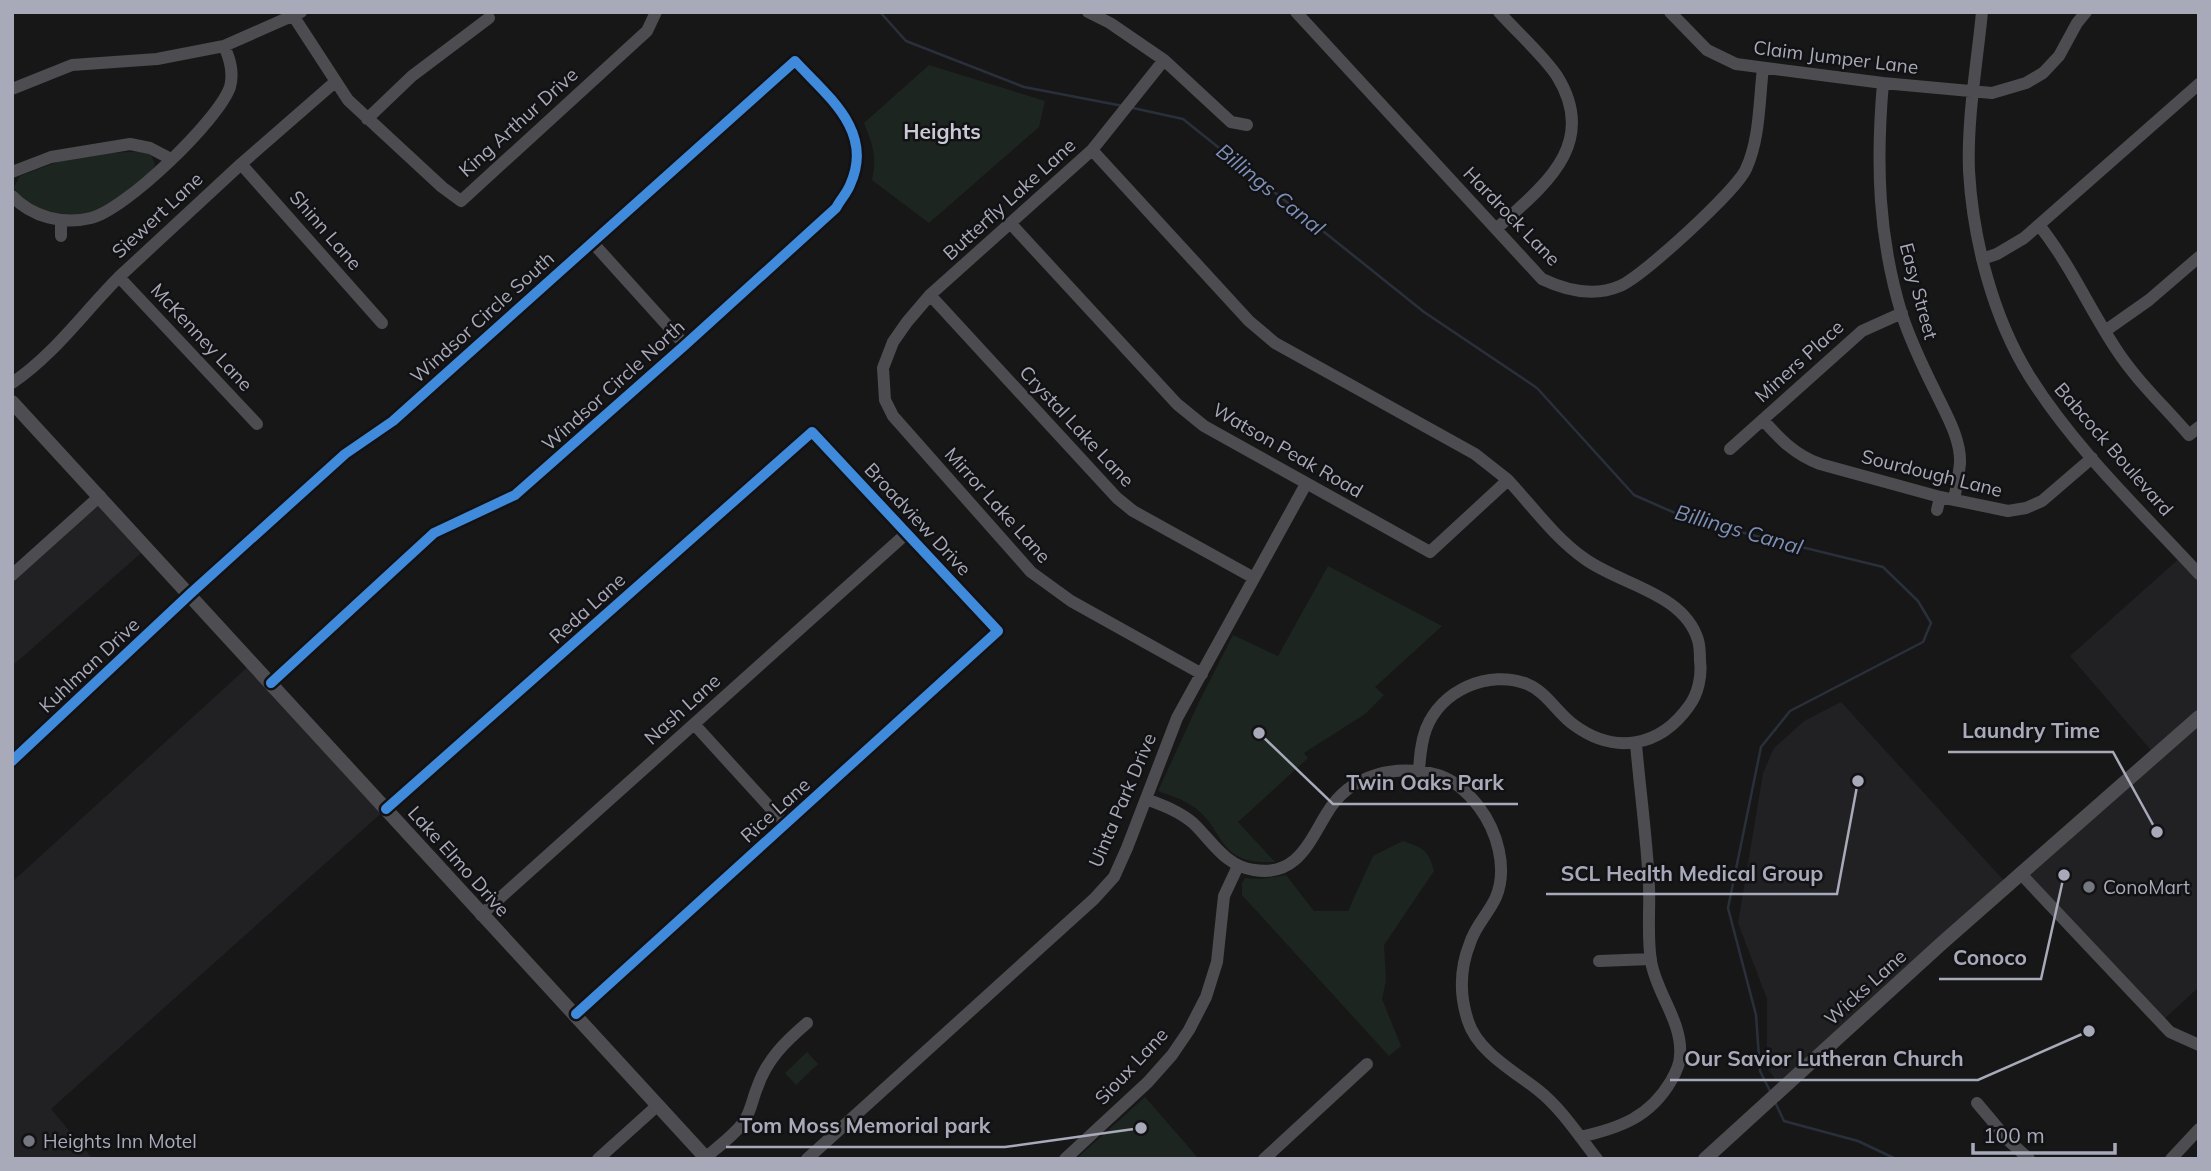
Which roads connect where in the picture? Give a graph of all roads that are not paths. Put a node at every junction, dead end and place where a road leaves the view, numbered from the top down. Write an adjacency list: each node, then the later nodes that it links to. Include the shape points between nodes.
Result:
1 (656, 12): 19 (street, King Arthur Drive, via 647,31 461,201)
2 (1088, 12): 11 (street)
3 (1296, 12): 29 (street, Hardrock Lane)
4 (1499, 12): 29 (street, via 1557,76 1578,129 1558,168)
5 (1670, 12): 13 (street, Claim Jumper Lane, via 1707,50 1735,64)
6 (1982, 12): 18 (street, Babcock Boulevard)
7 (2086, 12): 18 (street, Claim Jumper Lane, via 2043,73 2007,90)
8 (298, 15): 10 (street); 14 (street, King Arthur Drive)
9 (489, 18): 19 (street, via 412,76)
10 (224, 46): 17 (street, via 157,59 72,65); 22 (street, via 232,65 230,86 209,120)
11 (1164, 60): 20 (street, via 1231,122); 21 (street, Butterfly Lake Lane)
12 (795, 61): 31 (street, Windsor Circle South); 39 (street, Windsor Circle North, via 852,129 856,158 851,184 836,208)
13 (1763, 68): 15 (street, Claim Jumper Lane); 29 (street, Hardrock Lane, via 1755,141 1745,171 1724,197 1645,270 1618,286 1588,292 1561,288 1542,279)
14 (335, 82): 19 (street, King Arthur Drive); 23 (street, Siewert Lane)
15 (1883, 83): 18 (street, Claim Jumper Lane); 36 (street, Easy Street, via 1880,202)
16 (2199, 84): 28 (street)
17 (12, 89)
18 (1974, 93): 33 (street, Babcock Boulevard, via 1969,170)
19 (367, 119)
20 (1247, 125)
21 (1092, 150): 27 (street, Butterfly Lake Lane); 49 (street, via 1249,321 1275,343 1475,454)
22 (171, 159): 24 (street, via 130,144 51,157); 26 (street, via 121,202 93,218)
23 (241, 164): 34 (street, Siewert Lane); 37 (street, Shinn Lane)
24 (12, 172)
25 (12, 196): 26 (street, via 37,214)
26 (61, 221): 30 (street)
27 (1011, 224): 35 (street, Butterfly Lake Lane); 50 (street, Watson Peak Road, via 1177,404 1204,426)
28 (2039, 225): 33 (street, via 2010,247); 38 (street, via 2066,261)
29 (1496, 229)
30 (61, 236)
31 (592, 242): 39 (street); 59 (street, Windsor Circle South, via 393,421 345,454)
32 (2199, 257): 38 (street)
33 (1982, 259): 48 (street, Babcock Boulevard, via 1993,298 2029,375)
34 (119, 277): 41 (street, Siewert Lane, via 75,327); 44 (street, McKenney Lane)
35 (930, 295): 40 (street, Butterfly Lake Lane, via 893,342); 58 (street, Crystal Lake Lane, via 1117,498)
36 (1902, 313): 43 (street, Miners Place, via 1861,331); 53 (street, Easy Street, via 1958,446)
37 (382, 323)
38 (2105, 331): 45 (street, via 2133,372)
39 (685, 345): 62 (street, Windsor Circle North, via 515,495 434,533)
40 (883, 368): 61 (street, Mirror Lake Lane, via 886,400 893,416 1031,572 1071,601)
41 (12, 383)
42 (12, 402): 51 (main road, Lake Elmo Drive)
43 (1763, 420): 47 (street, Miners Place); 52 (street, Sourdough Lane, via 1803,458)
44 (257, 424)
45 (2194, 431)
46 (812, 432): 55 (street, Broadview Drive); 69 (street, Reda Lane)
47 (1730, 449)
48 (2092, 458): 53 (street, Sourdough Lane, via 2042,501 2026,508 2008,511); 56 (street, Babcock Boulevard)
49 (1508, 480): 50 (street, Watson Peak Road, via 1430,552); 65 (street, via 1583,558 1665,599 1684,616 1698,640 1702,675 1692,703 1679,720)
50 (1306, 484): 58 (street, Uinta Park Drive)
51 (100, 496): 57 (street); 59 (main road, Lake Elmo Drive)
52 (1940, 496): 53 (street, Sourdough Lane); 54 (street)
53 (1954, 500)
54 (1937, 510)
55 (907, 533): 60 (street, Broadview Drive); 64 (street, Nash Lane)
56 (2199, 574)
57 (12, 575)
58 (1254, 579): 61 (street, Uinta Park Drive)
59 (190, 594): 62 (main road, Lake Elmo Drive); 66 (street, Kuhlman Drive)
60 (998, 631): 70 (street, Rice Lane)
61 (1202, 674): 68 (street, Uinta Park Drive, via 1178,718)
62 (271, 683): 69 (main road, Lake Elmo Drive)
63 (2199, 716): 72 (main road, Wicks Lane)
64 (694, 724): 70 (street); 73 (street, Nash Lane)
65 (1636, 744): 67 (street, via 1598,740 1527,684 1504,679 1478,682 1455,693 1435,711 1426,728); 74 (street)
66 (12, 761)
67 (1419, 770): 71 (street, via 1387,771 1342,793 1312,842 1288,864 1273,870); 83 (street, via 1446,777 1471,797 1489,820 1498,846 1502,872 1496,897 1470,940 1463,966 1468,1024 1501,1063 1538,1090)
68 (1146, 799): 71 (street, via 1191,821); 86 (street, Uinta Park Drive, via 1114,877 1094,899)
69 (386, 809): 73 (main road, Lake Elmo Drive)
70 (785, 824): 76 (street, Rice Lane)
71 (1238, 866): 87 (street, Sioux Lane, via 1224,896 1217,962 1189,1030 1148,1082)
72 (2020, 873): 78 (street, via 2170,1032); 90 (main road, Wicks Lane)
73 (481, 915): 76 (main road, Lake Elmo Drive)
74 (1651, 959): 75 (street); 83 (street, via 1656,985 1676,1024 1681,1056 1674,1076 1661,1099 1646,1113)
75 (1599, 961)
76 (576, 1014): 81 (main road, Lake Elmo Drive)
77 (807, 1023): 84 (street, via 768,1063 742,1125)
78 (2199, 1045)
79 (1367, 1064): 88 (street)
80 (1977, 1103): 91 (street)
81 (658, 1105): 84 (main road, Lake Elmo Drive); 85 (street)
82 (2199, 1129): 92 (street)
83 (1580, 1137): 89 (street)
84 (707, 1158)
85 (598, 1159)
86 (807, 1159)
87 (1065, 1159)
88 (1264, 1159)
89 (1597, 1159)
90 (1705, 1159)
91 (2029, 1159)
92 (2171, 1159)

